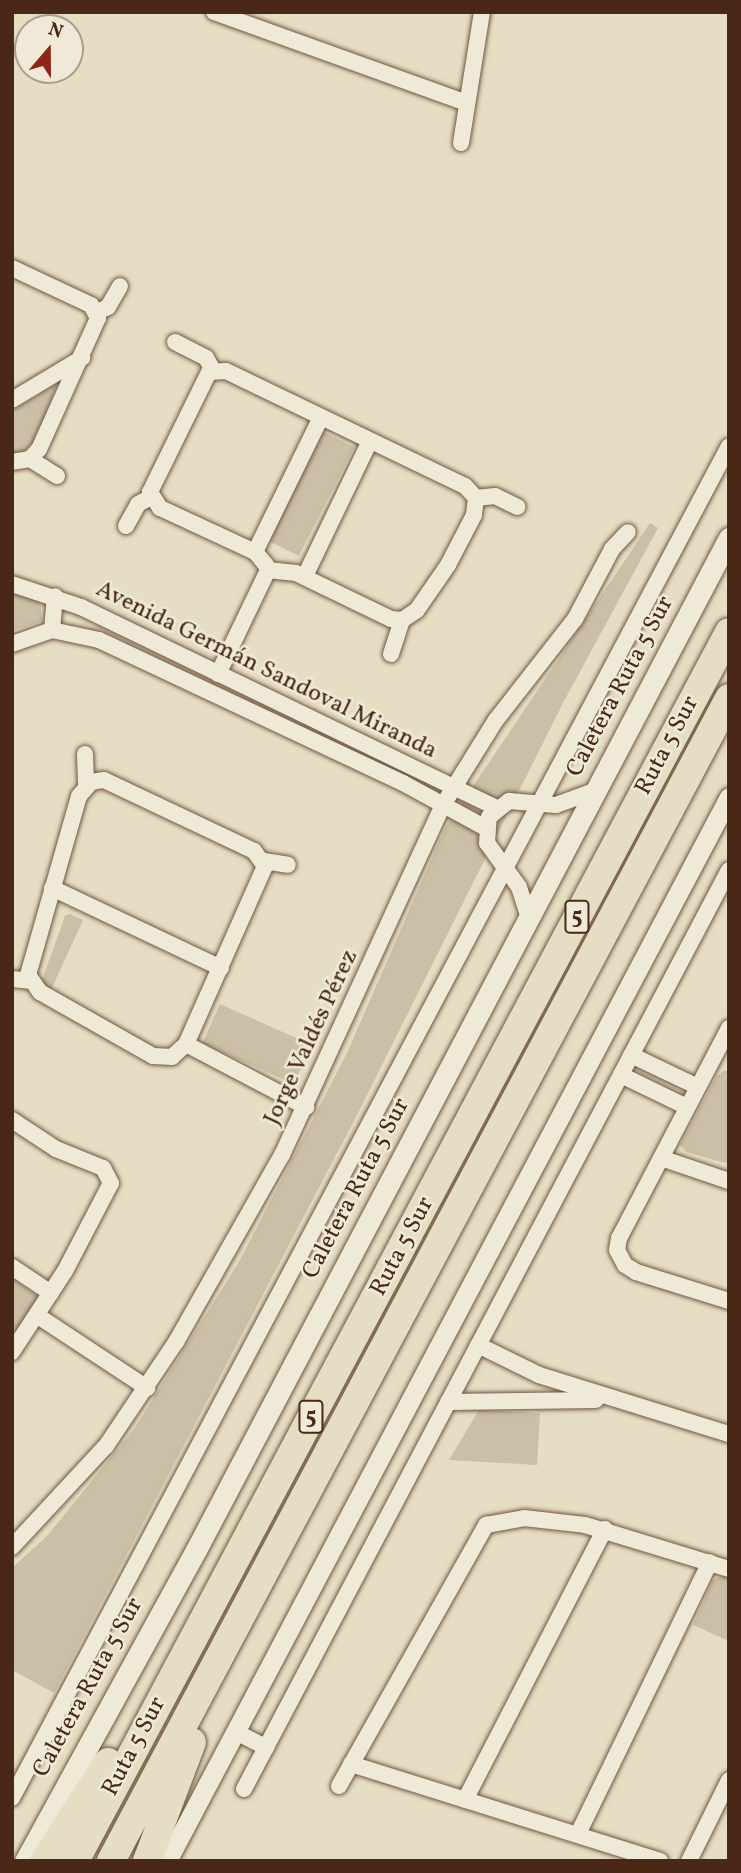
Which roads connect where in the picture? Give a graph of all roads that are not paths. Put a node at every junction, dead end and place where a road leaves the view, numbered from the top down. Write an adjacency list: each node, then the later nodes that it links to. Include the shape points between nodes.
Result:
1 (214, 12): 3 (street)
2 (482, 12): 3 (street)
3 (467, 103): 4 (street)
4 (461, 143)
5 (12, 268): 7 (street)
6 (120, 286): 7 (street, via 108,307)
7 (97, 312): 9 (street, via 98,323)
8 (175, 342): 10 (street, via 206,358)
9 (83, 357): 11 (street); 12 (street)
10 (213, 370): 14 (street, via 226,371); 20 (street, via 204,378 153,482)
11 (52, 376): 12 (street, via 62,381); 13 (street)
12 (66, 392): 17 (street)
13 (12, 400)
14 (321, 417): 15 (street); 26 (street)
15 (370, 441): 21 (street, via 465,486); 28 (street)
16 (729, 446): 44 (street)
17 (30, 459): 18 (street); 19 (street)
18 (12, 462)
19 (57, 476)
20 (151, 497): 23 (street, via 138,504); 26 (street, via 160,508)
21 (476, 498): 22 (street, via 495,496); 31 (street, via 476,510 448,565 417,610)
22 (517, 508)
23 (126, 526)
24 (628, 532): 42 (street, Jorge Valdés Pérez, via 612,549 575,619 523,682)
25 (729, 538): 43 (main road, Caletera Ruta 5 Sur)
26 (255, 552): 27 (street)
27 (268, 570): 28 (street); 36 (street)
28 (305, 576): 31 (street, via 391,619)
29 (12, 584): 30 (street, Avenida Germán Sandoval Miranda)
30 (55, 596): 32 (street); 36 (street, Avenida Germán Sandoval Miranda)
31 (402, 620): 35 (street)
32 (52, 630): 34 (street, Avenida Germán Sandoval Miranda); 39 (street, Avenida Germán Sandoval Miranda, via 72,631 108,644)
33 (729, 632): 84 (highway, Ruta 5 Sur / 5)
34 (12, 644)
35 (391, 654)
36 (218, 674): 38 (street, Avenida Germán Sandoval Miranda)
37 (729, 698): 83 (highway, Ruta 5 Sur / 5)
38 (310, 719): 39 (street); 42 (street, Avenida Germán Sandoval Miranda)
39 (303, 736): 45 (street, Avenida Germán Sandoval Miranda)
40 (85, 754): 41 (street)
41 (86, 785): 49 (street, via 97,780 110,782 254,851); 53 (street)
42 (454, 785): 45 (street, Jorge Valdés Pérez); 46 (street, Avenida Germán Sandoval Miranda)
43 (597, 790): 44 (street, via 568,802); 54 (main road, Caletera Ruta 5 Sur)
44 (538, 804): 46 (street, via 509,801); 51 (street)
45 (443, 805): 48 (street, Avenida Germán Sandoval Miranda); 64 (street, Jorge Valdés Pérez)
46 (496, 808): 48 (street)
47 (726, 809): 85 (street)
48 (486, 828): 51 (street, via 490,850)
49 (264, 861): 50 (street); 55 (street, via 263,876)
50 (288, 865)
51 (505, 866): 54 (street, via 519,887); 91 (street)
52 (729, 870): 60 (street)
53 (52, 888): 55 (street); 57 (street, via 30,965)
54 (529, 918): 94 (main road, Caletera Ruta 5 Sur)
55 (221, 968): 59 (street)
56 (12, 979): 57 (street)
57 (30, 981): 59 (street, via 40,992 153,1056 172,1056)
58 (729, 1028): 61 (street)
59 (186, 1044): 64 (street)
60 (631, 1055): 62 (street); 63 (street)
61 (721, 1061): 63 (street)
62 (621, 1075): 65 (street); 74 (street)
63 (698, 1087): 65 (street)
64 (306, 1107): 75 (street, Jorge Valdés Pérez, via 231,1249)
65 (687, 1107): 67 (street)
66 (12, 1120): 70 (street, via 64,1153 103,1168 111,1179 99,1210)
67 (661, 1158): 68 (street); 71 (street, via 619,1238 619,1257 636,1272)
68 (729, 1181)
69 (12, 1266): 70 (street)
70 (51, 1293): 72 (street)
71 (729, 1301)
72 (38, 1316): 73 (street); 75 (street)
73 (15, 1343)
74 (478, 1345): 76 (street, via 539,1375); 77 (street)
75 (147, 1388): 80 (street, Jorge Valdés Pérez, via 82,1476)
76 (625, 1401): 77 (street); 78 (street)
77 (448, 1402): 86 (street)
78 (729, 1434)
79 (605, 1529): 81 (street); 87 (street, via 524,1518 485,1525); 92 (street)
80 (12, 1547)
81 (710, 1562): 82 (street); 93 (street)
82 (729, 1569)
83 (261, 1576): 97 (highway, Ruta 5 Sur / 5); 98 (highway)
84 (196, 1632): 95 (highway); 96 (highway, Ruta 5 Sur / 5)
85 (236, 1732): 86 (street); 99 (street)
86 (266, 1747): 90 (street)
87 (351, 1764): 89 (street); 92 (street)
88 (729, 1780): 101 (street)
89 (339, 1786)
90 (244, 1789)
91 (12, 1798)
92 (465, 1800): 93 (street)
93 (578, 1834): 100 (street)
94 (25, 1861)
95 (44, 1861)
96 (75, 1861)
97 (111, 1861)
98 (147, 1861)
99 (166, 1861)
100 (660, 1861)
101 (689, 1861)

